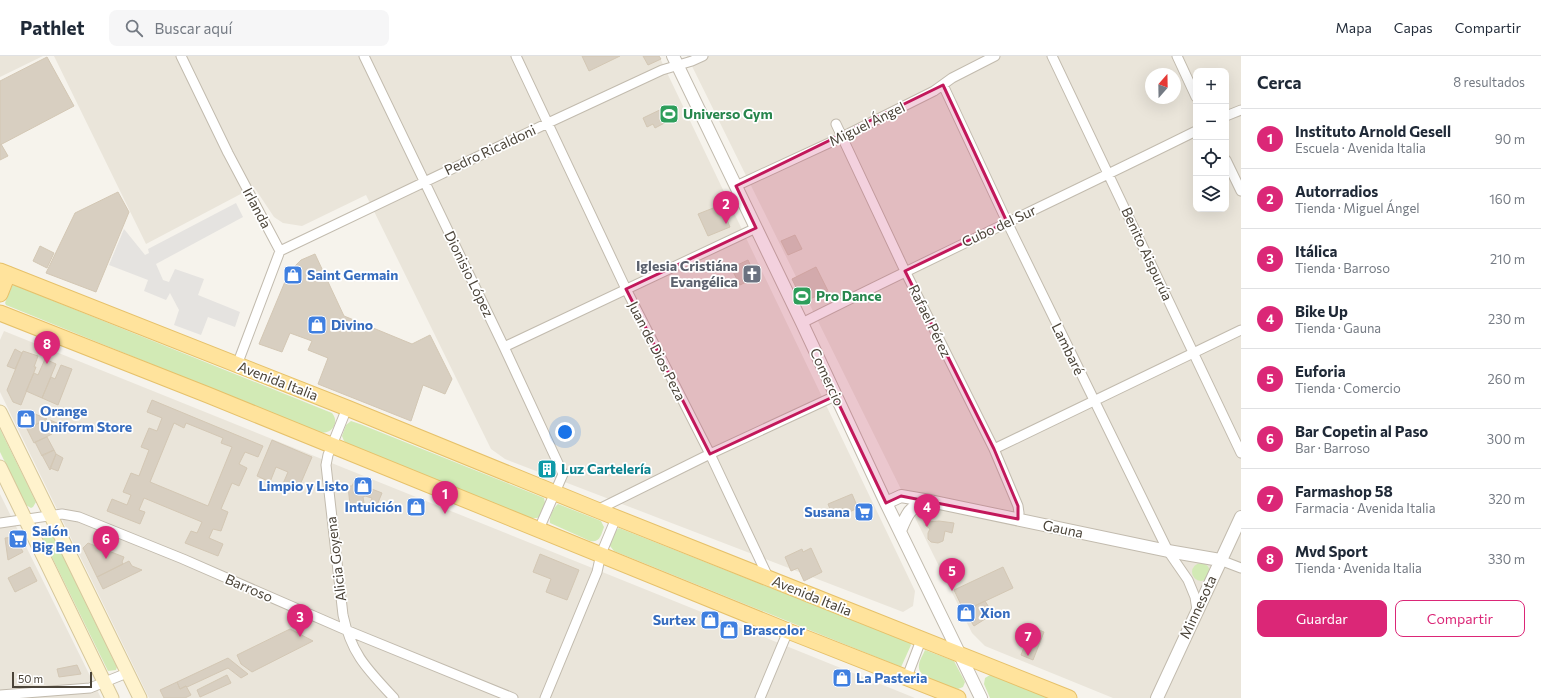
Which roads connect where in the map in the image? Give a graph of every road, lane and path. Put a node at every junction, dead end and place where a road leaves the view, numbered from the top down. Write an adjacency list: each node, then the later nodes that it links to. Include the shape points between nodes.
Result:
1 (181, 56): 24 (street, Irlanda, via 228,153)
2 (364, 56): 19 (street, Dionisio López)
3 (516, 56): 13 (street, Juan de Dios Peza)
4 (703, 56): 8 (street, Pedro Ricaldoni)
5 (995, 56): 9 (street, Miguel Ángel)
6 (1052, 56): 18 (street, Benito Aispurúa)
7 (1177, 56): 10 (street)
8 (676, 61): 13 (street, Pedro Ricaldoni); 20 (street, Comercio)
9 (943, 85): 16 (street, Miguel Ángel); 22 (street, Lambaré)
10 (1193, 90)
11 (1241, 110): 12 (street)
12 (1229, 115)
13 (548, 123): 19 (street, Pedro Ricaldoni); 27 (street, Juan de Dios Peza)
14 (836, 124): 16 (street, Rafael Pérez)
15 (1193, 132): 18 (street, Cubo del Sur)
16 (842, 137): 20 (street, Miguel Ángel); 25 (street, Rafael Pérez)
17 (1229, 166): 21 (street)
18 (1109, 174): 22 (street, Cubo del Sur); 33 (street, Benito Aispurúa)
19 (425, 181): 24 (street, Pedro Ricaldoni); 32 (street, Dionisio López)
20 (736, 186): 23 (street, Comercio)
21 (1241, 191)
22 (1007, 222): 25 (street, Cubo del Sur); 36 (street, Lambaré)
23 (756, 228): 27 (street); 30 (street, Comercio)
24 (280, 251): 34 (street)
25 (905, 271): 30 (street, Cubo del Sur); 40 (street, Rafael Pérez)
26 (4, 272): 28 (main road); 34 (main road, Avenida Italia)
27 (626, 289): 32 (street); 42 (street, Juan de Dios Peza)
28 (0, 294)
29 (0, 313): 39 (main road)
30 (802, 323): 35 (street, Comercio)
31 (1241, 330): 33 (street)
32 (504, 347): 44 (street, Dionisio López, via 563,474)
33 (1194, 353): 36 (street); 41 (street, Benito Aispurúa)
34 (237, 365): 37 (main road, Avenida Italia)
35 (835, 396): 42 (street); 46 (street, Comercio)
36 (1094, 400): 40 (street); 56 (street, Lambaré)
37 (347, 408): 39 (street, Alicia Goyena); 44 (main road, Avenida Italia)
38 (0, 412): 48 (main road)
39 (332, 446): 54 (main road); 62 (street, Alicia Goyena, via 326,472)
40 (994, 449): 51 (street, Rafael Pérez, via 1018,506)
41 (1241, 453)
42 (710, 454): 47 (street); 60 (street, Juan de Dios Peza)
43 (0, 467): 52 (main road)
44 (555, 493): 47 (main road, Avenida Italia); 54 (street)
45 (930, 501): 46 (street, Gauna, via 902,496); 51 (street, Gauna); 55 (street, via 918,504 909,511)
46 (886, 503): 55 (street, Comercio)
47 (597, 510): 50 (main road, Avenida Italia)
48 (50, 515): 52 (street, Barroso); 62 (street, Barroso, via 79,517); 66 (main road)
49 (1241, 517): 58 (street, Minnesota)
50 (616, 518): 57 (street); 60 (main road, Avenida Italia)
51 (1018, 519): 56 (street, Gauna)
52 (26, 520): 53 (street, Barroso); 68 (main road)
53 (0, 523)
54 (539, 529): 57 (main road)
55 (900, 531): 65 (street, Comercio)
56 (1168, 551): 58 (street, Gauna); 61 (street, Lambaré, via 1188,580)
57 (601, 554): 63 (main road); 74 (street, via 597,572)
58 (1220, 560): 59 (street, Gauna); 61 (street, Minnesota)
59 (1241, 568)
60 (770, 579): 64 (main road, Avenida Italia)
61 (1197, 610): 79 (street, Minnesota)
62 (346, 630): 72 (street, Alicia Goyena, via 364,665); 73 (street, Barroso)
63 (788, 630): 67 (main road); 75 (street)
64 (921, 640): 65 (main road, Avenida Italia); 67 (street)
65 (960, 655): 77 (street, Comercio); 78 (main road, Avenida Italia)
66 (127, 673): 68 (street); 71 (main road)
67 (906, 677): 76 (main road)
68 (105, 682): 69 (street, via 90,688); 70 (main road)
69 (0, 695)
70 (112, 698)
71 (140, 698)
72 (394, 698)
73 (513, 698)
74 (545, 698)
75 (760, 698)
76 (958, 698)
77 (981, 698)
78 (1069, 698)
79 (1157, 698)

